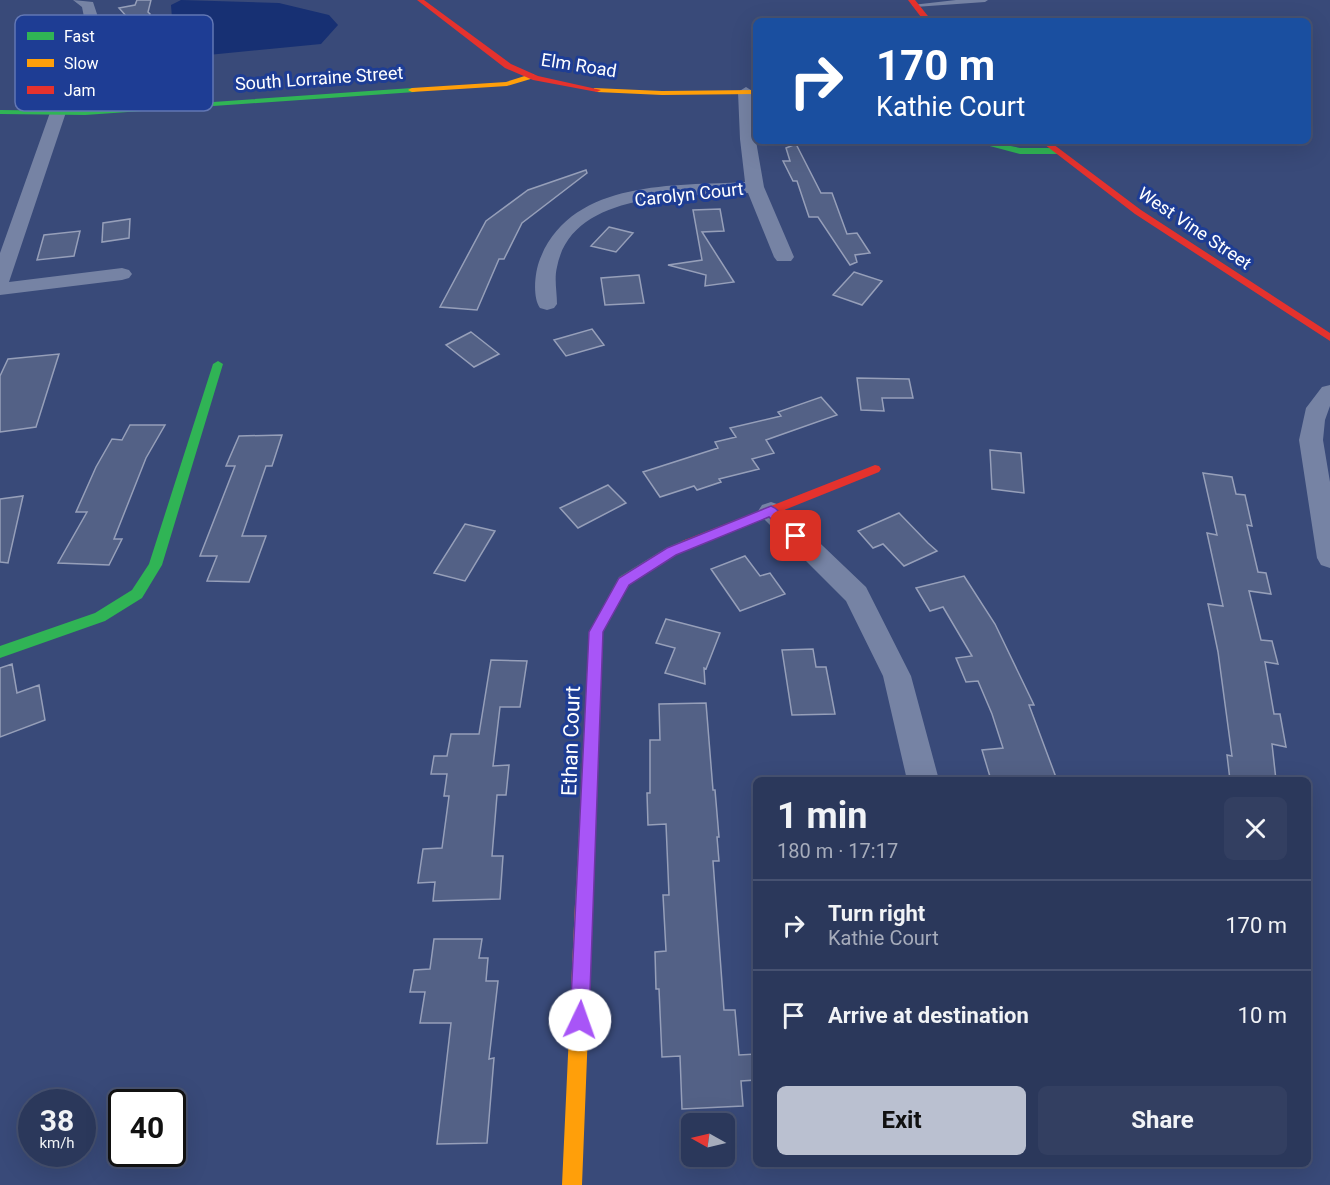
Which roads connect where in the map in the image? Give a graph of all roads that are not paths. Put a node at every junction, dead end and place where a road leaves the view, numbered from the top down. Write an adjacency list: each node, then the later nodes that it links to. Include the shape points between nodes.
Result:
1 (80, 0): 5 (street, via 88,5)
2 (420, 0): 7 (street, Elm Road, via 445,15 505,64)
3 (985, 0): 4 (lane)
4 (913, 2): 6 (street)
5 (91, 15)
6 (926, 18)
7 (531, 76): 8 (street, Elm Road, via 607,90); 9 (street, South Lorraine Street, via 507,84)
8 (751, 92): 17 (street, via 748,139)
9 (213, 104)
10 (58, 111): 13 (street)
11 (102, 111): 13 (street, South Lorraine Street)
12 (0, 112): 13 (street, South Lorraine Street)
13 (57, 114): 20 (street)
14 (988, 144): 16 (street, via 1020,151)
15 (1048, 144): 16 (street, West Vine Street)
16 (1057, 151): 23 (street, West Vine Street, via 1148,219)
17 (756, 187): 18 (street); 22 (street, Carolyn Court, via 654,193 582,215 555,245 547,265)
18 (784, 257)
19 (122, 274): 21 (street)
20 (0, 281)
21 (0, 289)
22 (547, 304)
23 (1330, 339)
24 (218, 364): 30 (street, via 155,565 137,594 100,616)
25 (1330, 392): 28 (street, via 1312,424 1313,459)
26 (875, 469): 27 (street, Ethan Court)
27 (771, 511): 31 (street, via 856,594 897,676); 32 (street, Ethan Court, via 671,551 624,581 596,632)
28 (1327, 522): 29 (street)
29 (1330, 558)
30 (0, 652)
31 (922, 777)
32 (572, 1185)

